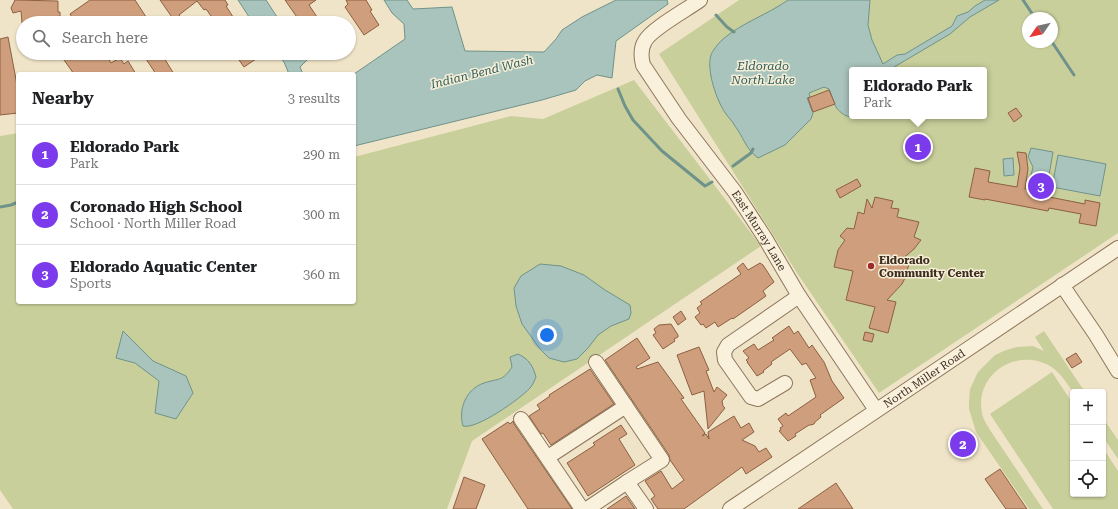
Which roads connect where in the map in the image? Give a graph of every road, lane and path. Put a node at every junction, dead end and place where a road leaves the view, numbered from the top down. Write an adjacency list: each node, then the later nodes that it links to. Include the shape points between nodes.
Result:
1 (700, 0): 4 (street, East Murray Lane, via 648,36 642,47 643,65 683,125 735,192)
2 (1118, 248): 3 (street, North Miller Road)
3 (1062, 285): 6 (street); 9 (street, North Miller Road)
4 (799, 296): 7 (street, via 728,345 724,352 725,360 751,397 758,399); 9 (street, East Murray Lane)
5 (596, 362): 8 (street)
6 (1118, 371)
7 (786, 384)
8 (626, 406): 11 (street); 12 (street, via 662,460)
9 (876, 410): 16 (street, North Miller Road)
10 (521, 419): 11 (street)
11 (548, 458): 13 (street)
12 (627, 482): 14 (street); 15 (street)
13 (582, 509)
14 (587, 509)
15 (646, 509)
16 (730, 509)

